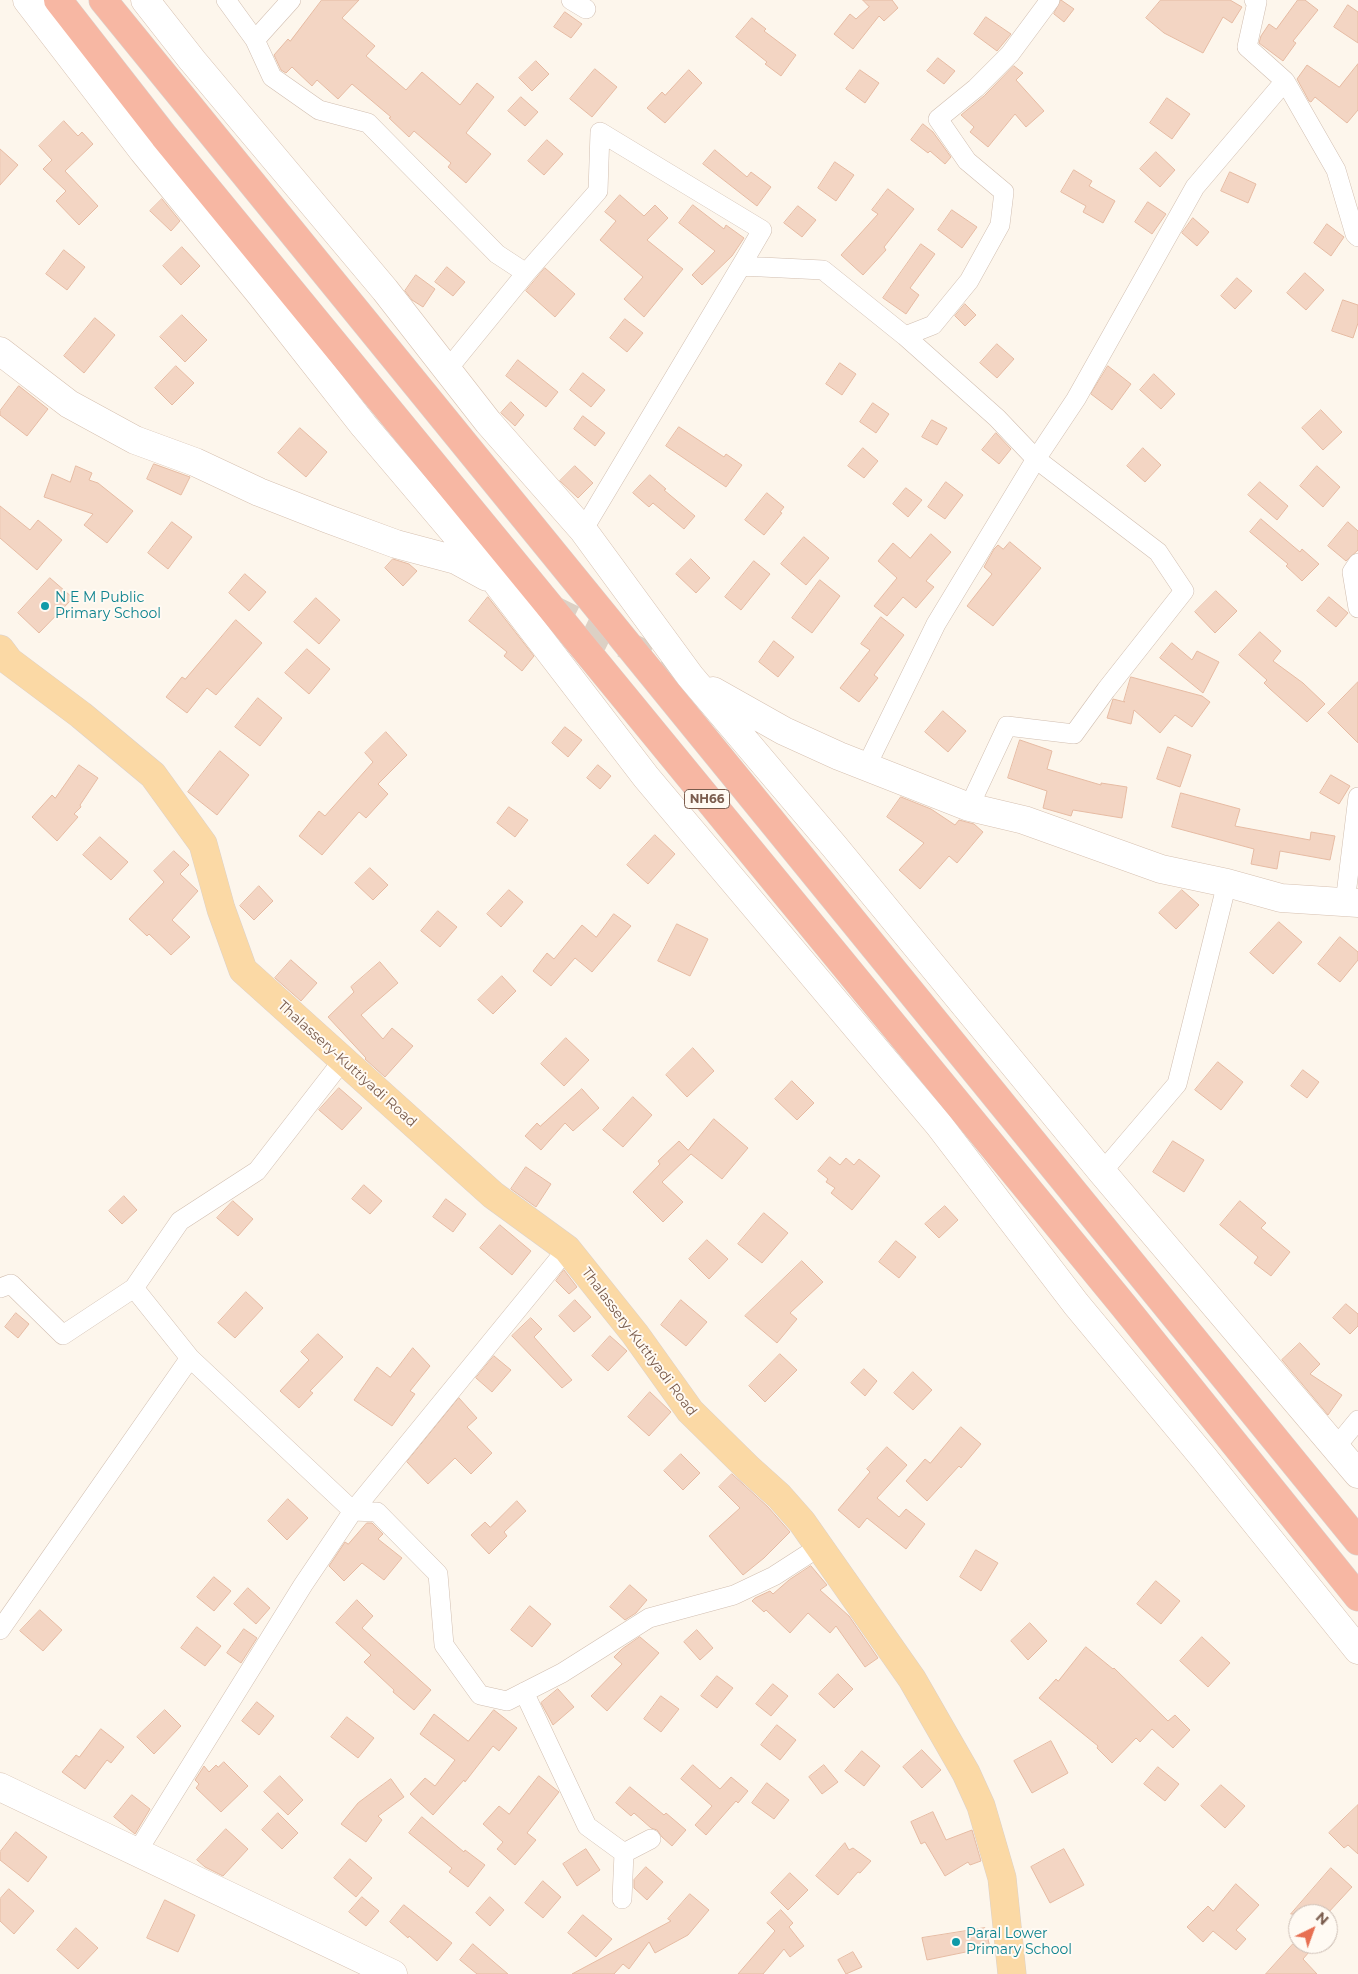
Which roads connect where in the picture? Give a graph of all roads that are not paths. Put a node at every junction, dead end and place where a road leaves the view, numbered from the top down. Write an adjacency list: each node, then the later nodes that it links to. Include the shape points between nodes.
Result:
1 (27, 0): 20 (street, via 143,151 364,426)
2 (58, 0): 41 (highway, NH66, via 164,136 1123,1305)
3 (103, 0): 39 (highway, NH66)
4 (145, 0): 16 (street, via 386,290)
5 (226, 0): 9 (street)
6 (290, 0): 9 (street)
7 (1050, 0): 14 (street, via 1010,54 938,120 967,161 1004,192 1000,225 969,281 933,325)
8 (1254, 0): 10 (street, via 1257,2 1247,47)
9 (256, 40): 13 (street, via 272,77 318,110 368,124 497,254)
10 (1285, 81): 11 (street, via 1336,170); 17 (street, via 1195,187 1076,399)
11 (1358, 237)
12 (741, 266): 13 (street, via 762,230 600,132 598,191); 14 (street, via 823,270); 18 (street)
13 (526, 273): 16 (street)
14 (905, 336): 17 (street, via 997,418)
15 (0, 351): 20 (street, via 69,404 135,440 396,544 456,560)
16 (447, 370): 18 (street)
17 (1036, 459): 24 (street, via 936,624); 26 (street, via 1158,552 1184,591 1074,734 1007,726)
18 (583, 530): 23 (street)
19 (1358, 563): 21 (street, via 1352,572)
20 (497, 583): 43 (street, via 646,778 939,1125 1076,1304)
21 (1358, 608)
22 (0, 650): 29 (main road, Thalassery-Kuttiyadi Road, via 9,661 153,775 203,844 221,909 243,970)
23 (690, 676): 24 (street, via 731,703 784,731); 30 (street)
24 (866, 767): 26 (street)
25 (1358, 797): 28 (street)
26 (969, 807): 27 (street, via 1024,820 1161,869)
27 (1228, 883): 28 (street, via 1281,898); 30 (street, via 1178,1084)
28 (1352, 903)
29 (343, 1060): 31 (main road, Thalassery-Kuttiyadi Road, via 493,1195); 33 (street, via 257,1171 180,1221)
30 (1102, 1172): 36 (street)
31 (567, 1249): 38 (street); 40 (main road, Thalassery-Kuttiyadi Road, via 636,1334 690,1412 779,1496)
32 (0, 1288): 33 (street, via 11,1284 63,1335)
33 (134, 1288): 34 (street)
34 (190, 1358): 38 (street); 42 (street)
35 (1358, 1420): 36 (street)
36 (1335, 1448): 37 (street)
37 (1358, 1474)
38 (354, 1511): 44 (street, via 376,1512 438,1574 444,1645 480,1695 508,1701); 47 (street, via 303,1585)
39 (1358, 1541)
40 (819, 1546): 44 (street, via 774,1576 734,1595 649,1618 562,1673); 51 (main road, Thalassery-Kuttiyadi Road, via 912,1679 958,1758 981,1806 1002,1878)
41 (1358, 1597)
42 (0, 1630)
43 (1358, 1650)
44 (524, 1692): 48 (street, via 587,1826)
45 (0, 1787): 47 (street)
46 (651, 1839): 48 (street)
47 (137, 1852): 50 (street)
48 (624, 1853): 49 (street)
49 (622, 1899)
50 (393, 1974)
51 (1012, 1974)

